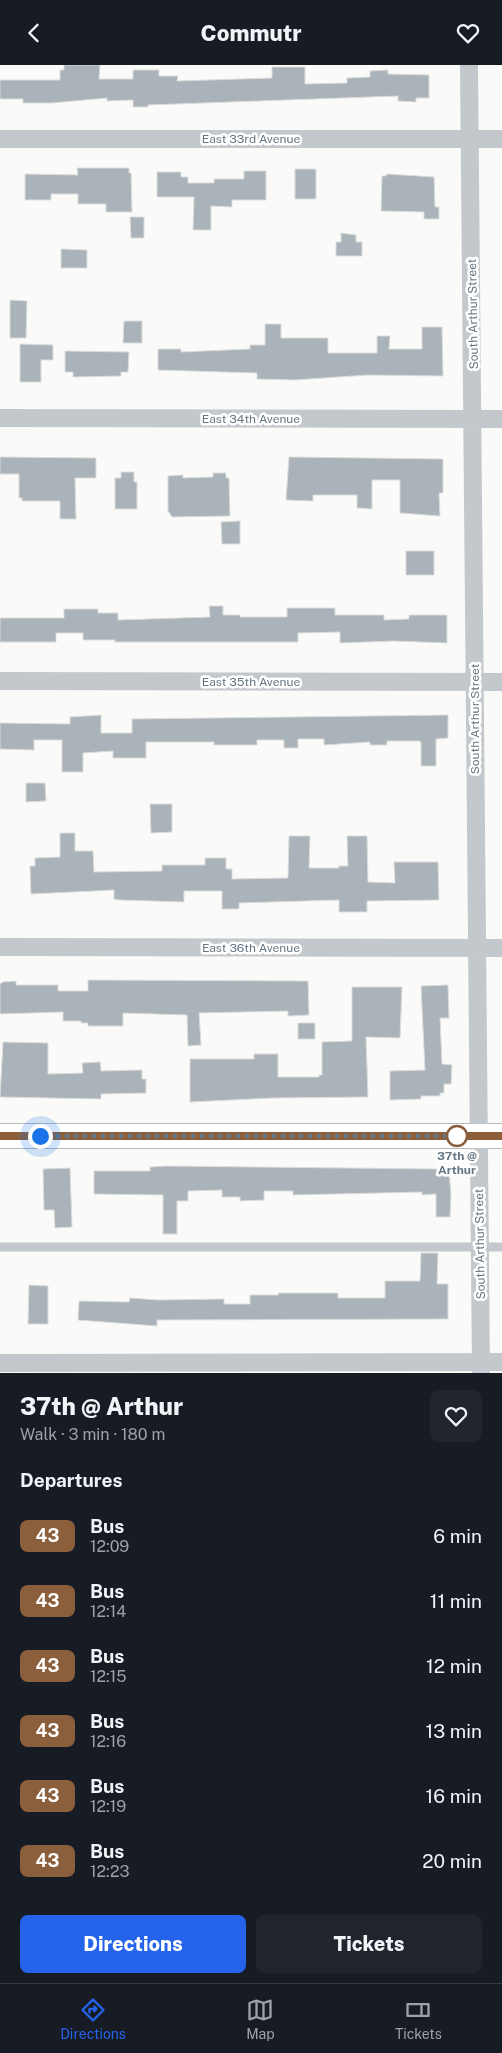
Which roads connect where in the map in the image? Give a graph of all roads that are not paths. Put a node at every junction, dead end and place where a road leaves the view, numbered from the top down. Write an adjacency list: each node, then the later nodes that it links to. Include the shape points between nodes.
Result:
1 (470, 65): 3 (street, South Arthur Street)
2 (0, 139): 3 (street, East 33rd Avenue)
3 (471, 139): 4 (street, East 33rd Avenue); 6 (street, South Arthur Street)
4 (502, 139)
5 (0, 418): 6 (street, East 34th Avenue)
6 (474, 419): 7 (street, East 34th Avenue); 9 (street, South Arthur Street)
7 (502, 419)
8 (0, 681): 9 (street, East 35th Avenue)
9 (475, 682): 10 (street, East 35th Avenue); 12 (street, South Arthur Street)
10 (502, 682)
11 (0, 947): 12 (street, East 36th Avenue)
12 (476, 948): 13 (street, East 36th Avenue); 15 (street, South Arthur Street)
13 (502, 948)
14 (0, 1136): 15 (street)
15 (479, 1136): 16 (street); 18 (street, South Arthur Street)
16 (502, 1136)
17 (0, 1247): 18 (lane)
18 (480, 1247): 19 (lane); 22 (street, South Arthur Street)
19 (502, 1247)
20 (502, 1362): 22 (street)
21 (0, 1363): 22 (street)
22 (481, 1368)

